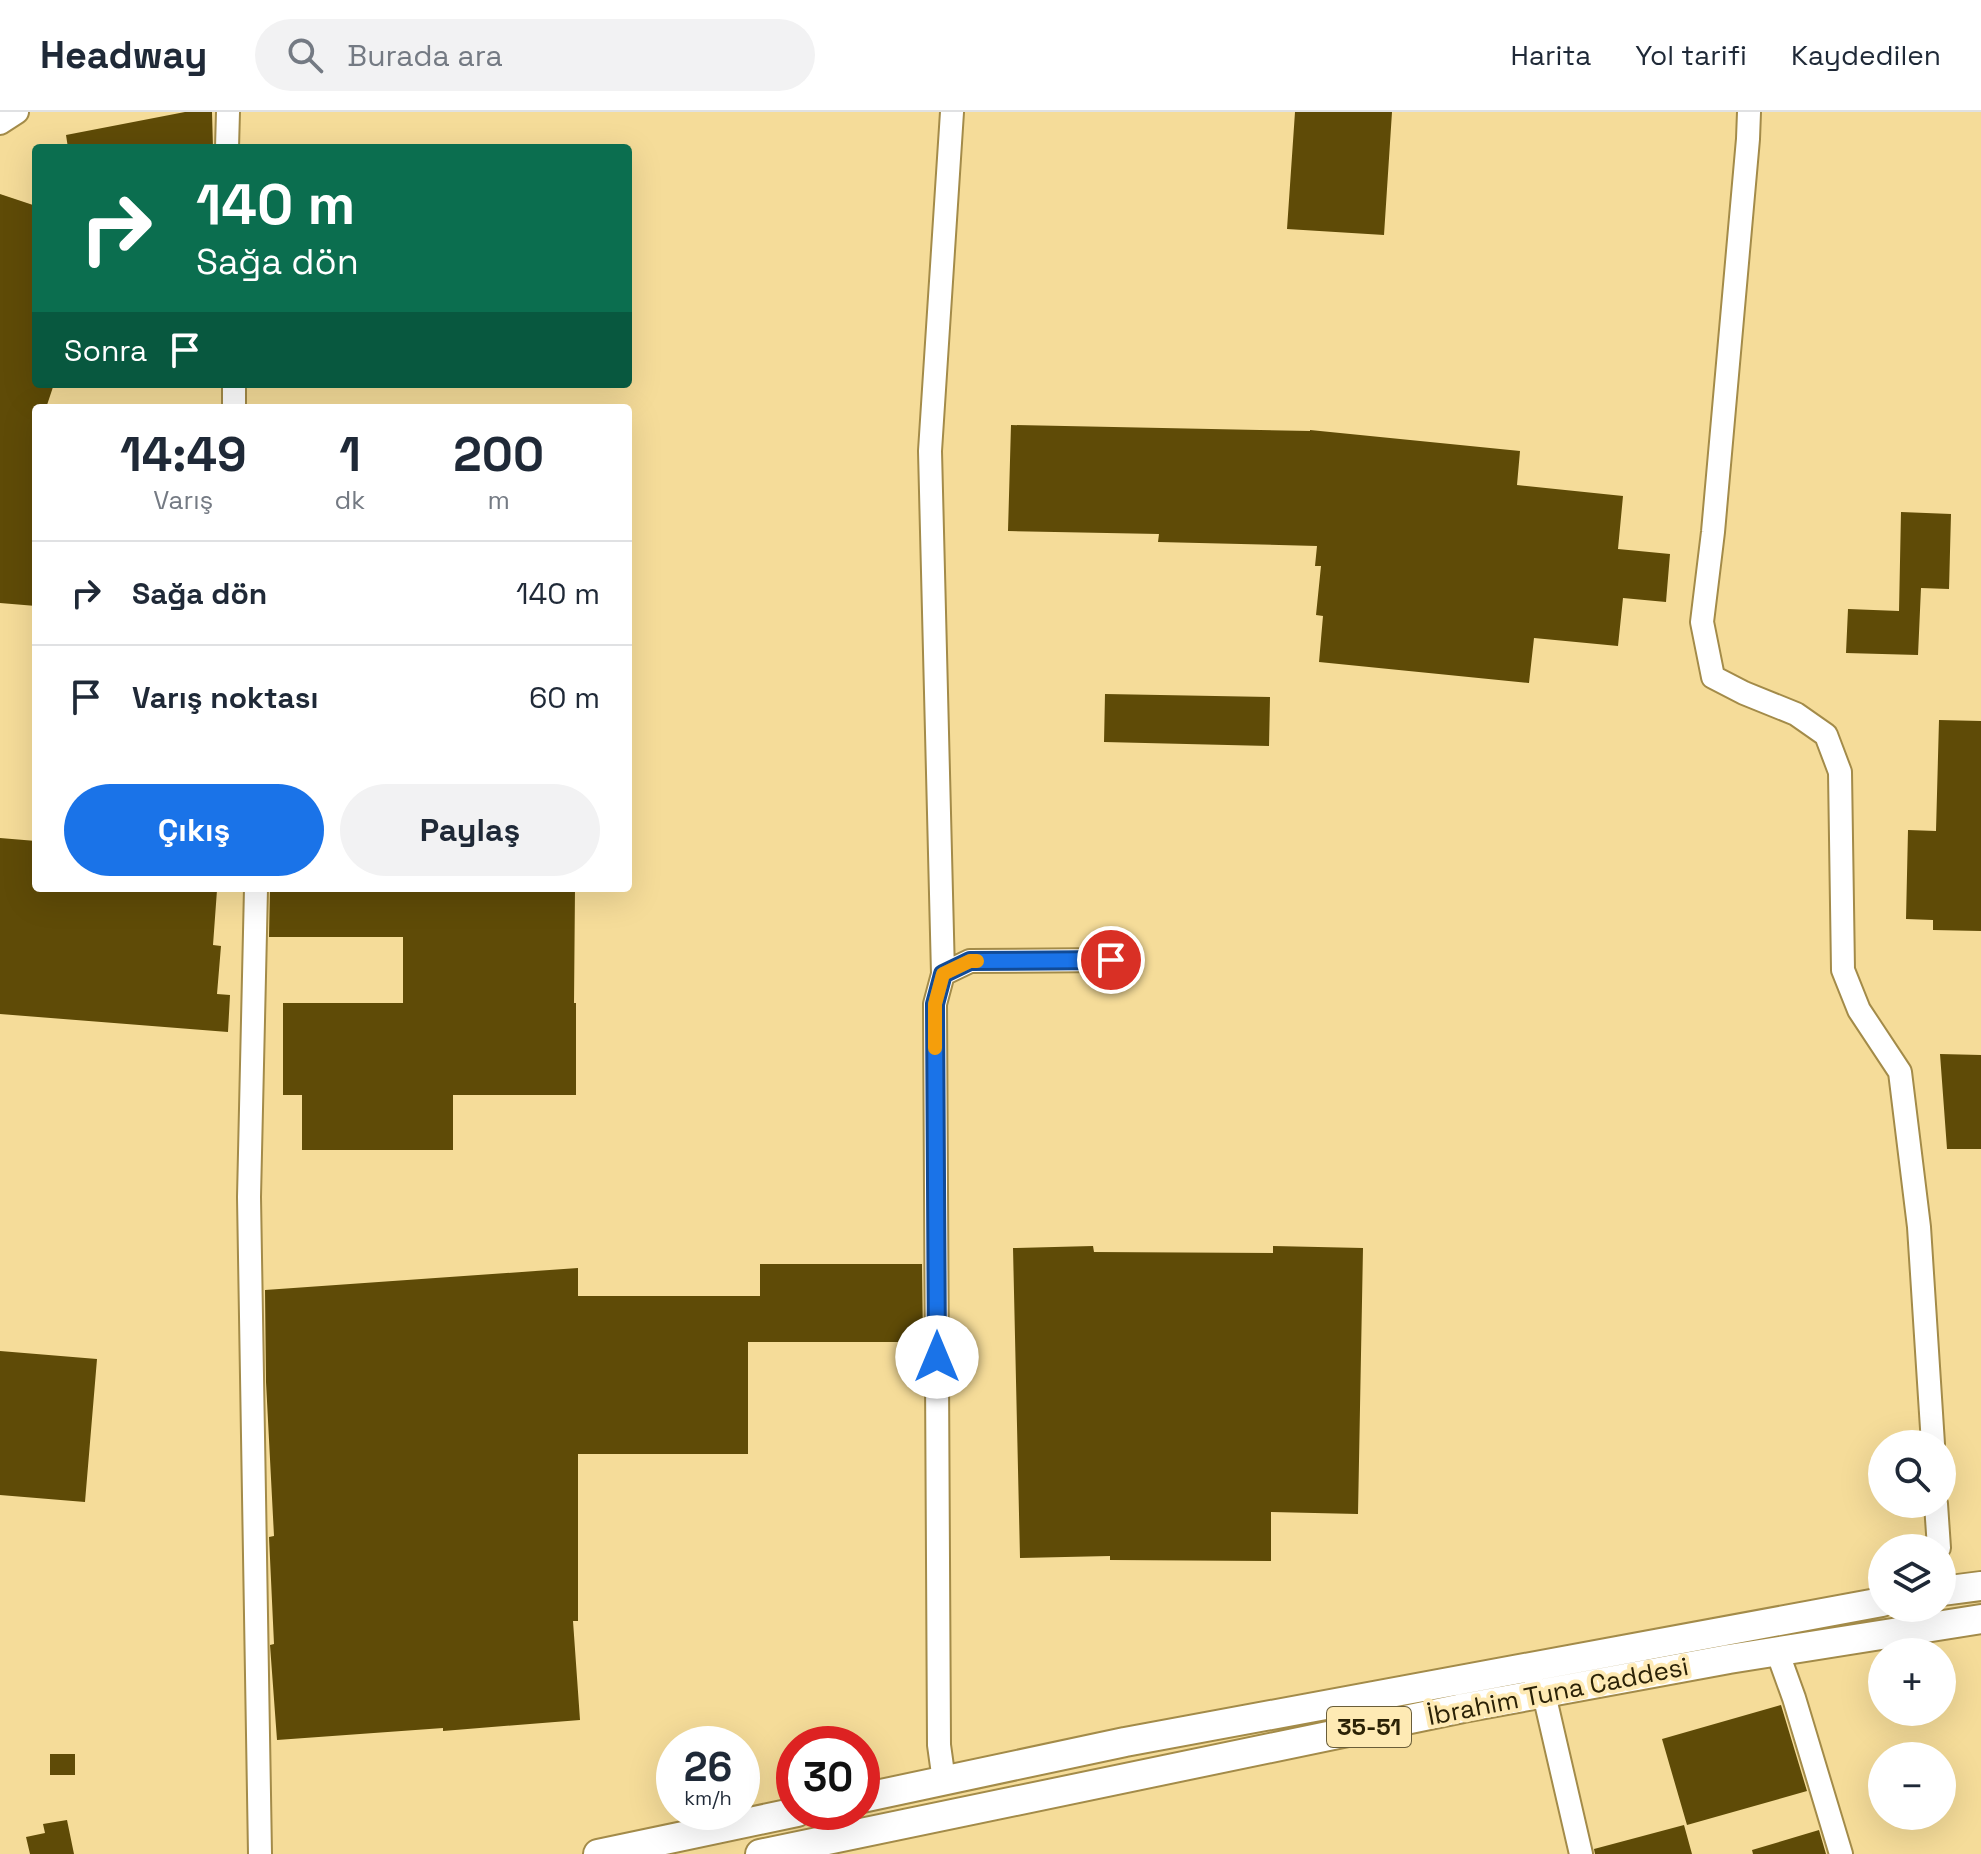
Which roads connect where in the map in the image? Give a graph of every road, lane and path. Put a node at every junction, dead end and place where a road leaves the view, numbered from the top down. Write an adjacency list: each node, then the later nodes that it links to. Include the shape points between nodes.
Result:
1 (17, 112): 5 (street)
2 (228, 112): 6 (street)
3 (952, 112): 9 (street, via 930,451)
4 (1749, 112): 10 (street, via 1702,622 1713,677 1796,714 1826,735 1840,772 1843,970 1859,1010 1900,1072 1919,1227)
5 (0, 123)
6 (227, 144)
7 (256, 892): 20 (street, via 249,1197)
8 (1111, 960): 9 (street, via 970,961)
9 (943, 974): 17 (street, via 935,1004 935,1035 939,1745)
10 (1932, 1430)
11 (1981, 1586): 12 (main road)
12 (1956, 1589)
13 (1868, 1605): 17 (main road, İbrahim Tuna Caddesi / 35-51, via 1125,1742)
14 (1981, 1619): 15 (main road, İbrahim Tuna Caddesi / 35-51)
15 (1777, 1651): 16 (main road, İbrahim Tuna Caddesi / 35-51); 24 (street)
16 (1544, 1694): 22 (main road, İbrahim Tuna Caddesi / 35-51); 23 (street)
17 (944, 1781): 18 (main road, İbrahim Tuna Caddesi / 35-51)
18 (880, 1794)
19 (776, 1816): 21 (main road)
20 (260, 1854)
21 (598, 1854)
22 (760, 1854)
23 (1581, 1854)
24 (1841, 1854)

